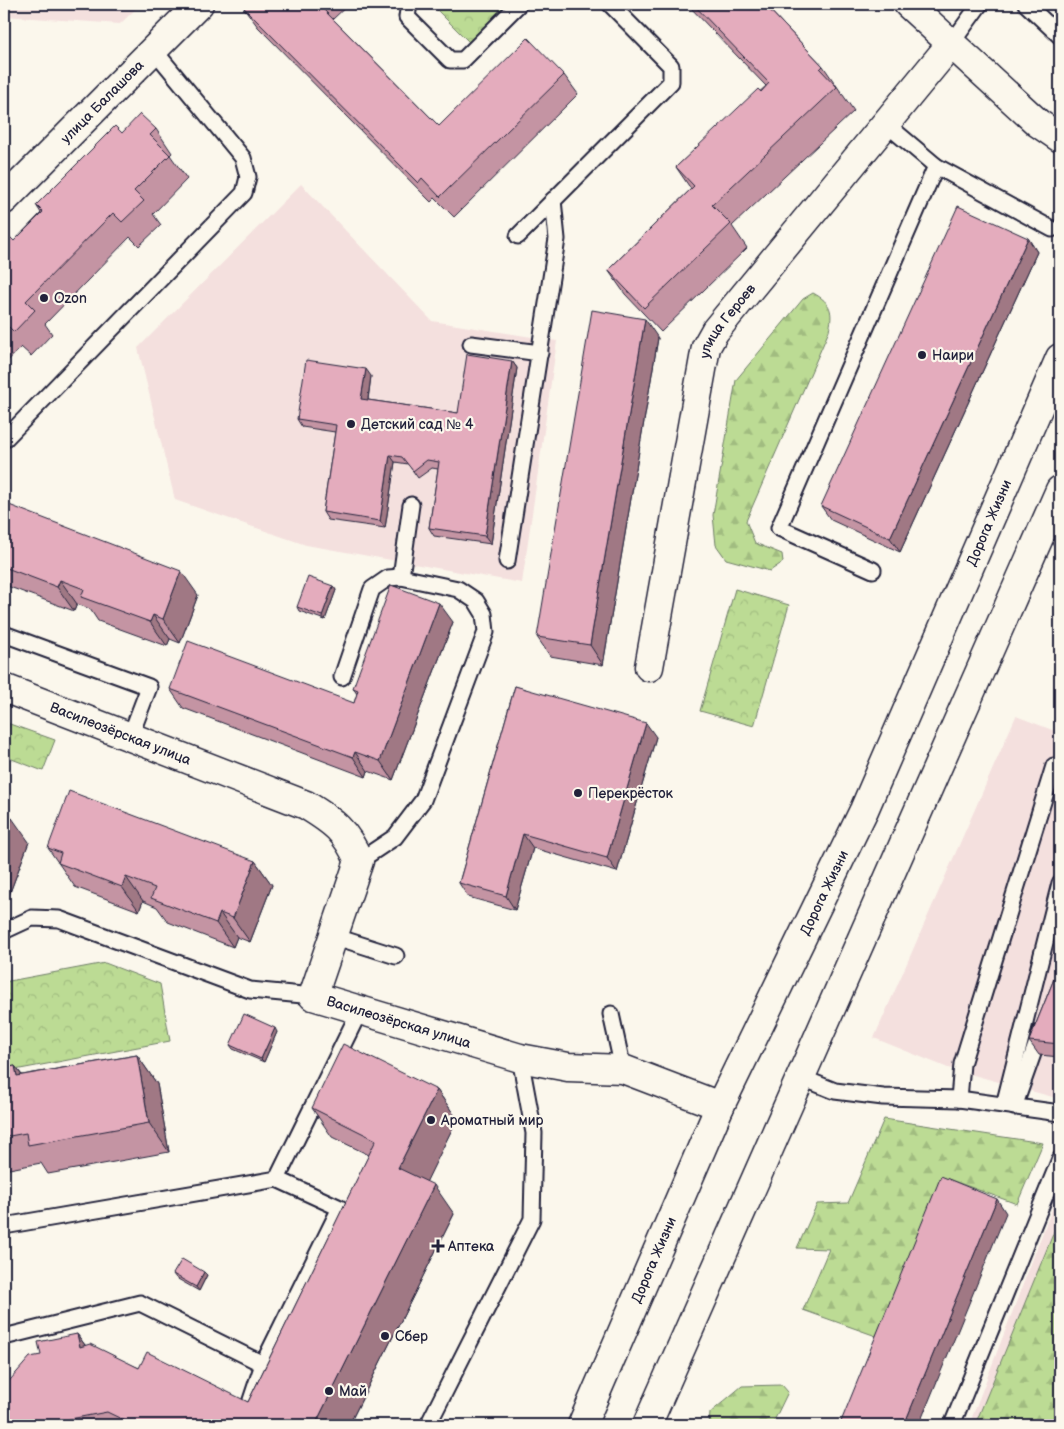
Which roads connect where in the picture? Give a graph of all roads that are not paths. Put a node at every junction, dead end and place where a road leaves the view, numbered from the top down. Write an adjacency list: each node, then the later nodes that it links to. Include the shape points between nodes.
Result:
1 (199, 4): 10 (street, улица Балашова)
2 (409, 4): 3 (lane, via 407,17 450,60 463,60)
3 (519, 4)
4 (610, 4): 15 (lane, via 671,66 671,82)
5 (908, 4): 9 (street)
6 (980, 4): 9 (lane)
7 (1026, 4): 8 (lane)
8 (1060, 36)
9 (951, 44): 11 (street, улица Героев); 12 (street, via 1038,123)
10 (154, 50): 14 (street, улица Балашова); 21 (lane, via 243,158 248,177 244,193)
11 (885, 123): 13 (lane); 28 (street, улица Героев, via 715,331 706,347)
12 (1060, 138)
13 (936, 166): 16 (lane); 25 (lane, via 779,528)
14 (4, 200)
15 (553, 200): 17 (lane); 19 (lane, via 557,239)
16 (1052, 229)
17 (518, 236)
18 (472, 344): 19 (lane)
19 (540, 353): 24 (lane)
20 (1060, 358): 46 (street, Дорога Жизни, via 864,810)
21 (4, 440)
22 (1060, 490): 44 (street)
23 (411, 505): 26 (lane)
24 (508, 561)
25 (873, 570)
26 (401, 577): 29 (lane, via 388,578 372,589); 33 (lane, via 458,590 476,600 484,614 486,632 423,800 395,837)
27 (4, 634): 31 (lane, via 149,687)
28 (649, 667)
29 (342, 678)
30 (4, 688): 31 (street, Василеозёрская улица)
31 (130, 737): 33 (street, Василеозёрская улица, via 306,806 333,822 351,843)
32 (1054, 766): 45 (lane, via 962,1064)
33 (358, 861): 36 (street, Василеозёрская улица)
34 (1060, 883): 47 (lane)
35 (4, 931): 38 (lane, via 32,918 60,919 250,990)
36 (333, 936): 37 (lane); 38 (street, Василеозёрская улица)
37 (396, 956)
38 (313, 996): 39 (street, Василеозёрская улица)
39 (360, 1010): 42 (street, Василеозёрская улица); 50 (lane)
40 (611, 1014): 43 (lane)
41 (1047, 1015): 47 (lane)
42 (520, 1058): 43 (street, Василеозёрская улица, via 568,1067); 55 (lane, via 534,1133 532,1219)
43 (623, 1069): 46 (street, Василеозёрская улица)
44 (800, 1077): 45 (lane, via 834,1091 883,1097); 57 (street)
45 (959, 1099): 47 (lane)
46 (720, 1106): 56 (street, Дорога Жизни)
47 (1009, 1106): 48 (lane)
48 (1060, 1113)
49 (1060, 1159): 58 (lane)
50 (277, 1179): 51 (lane); 53 (lane, via 340,1208)
51 (4, 1226)
52 (4, 1336): 53 (lane, via 140,1303)
53 (263, 1364): 54 (lane)
54 (244, 1419)
55 (428, 1425)
56 (582, 1425)
57 (647, 1425)
58 (952, 1425)

